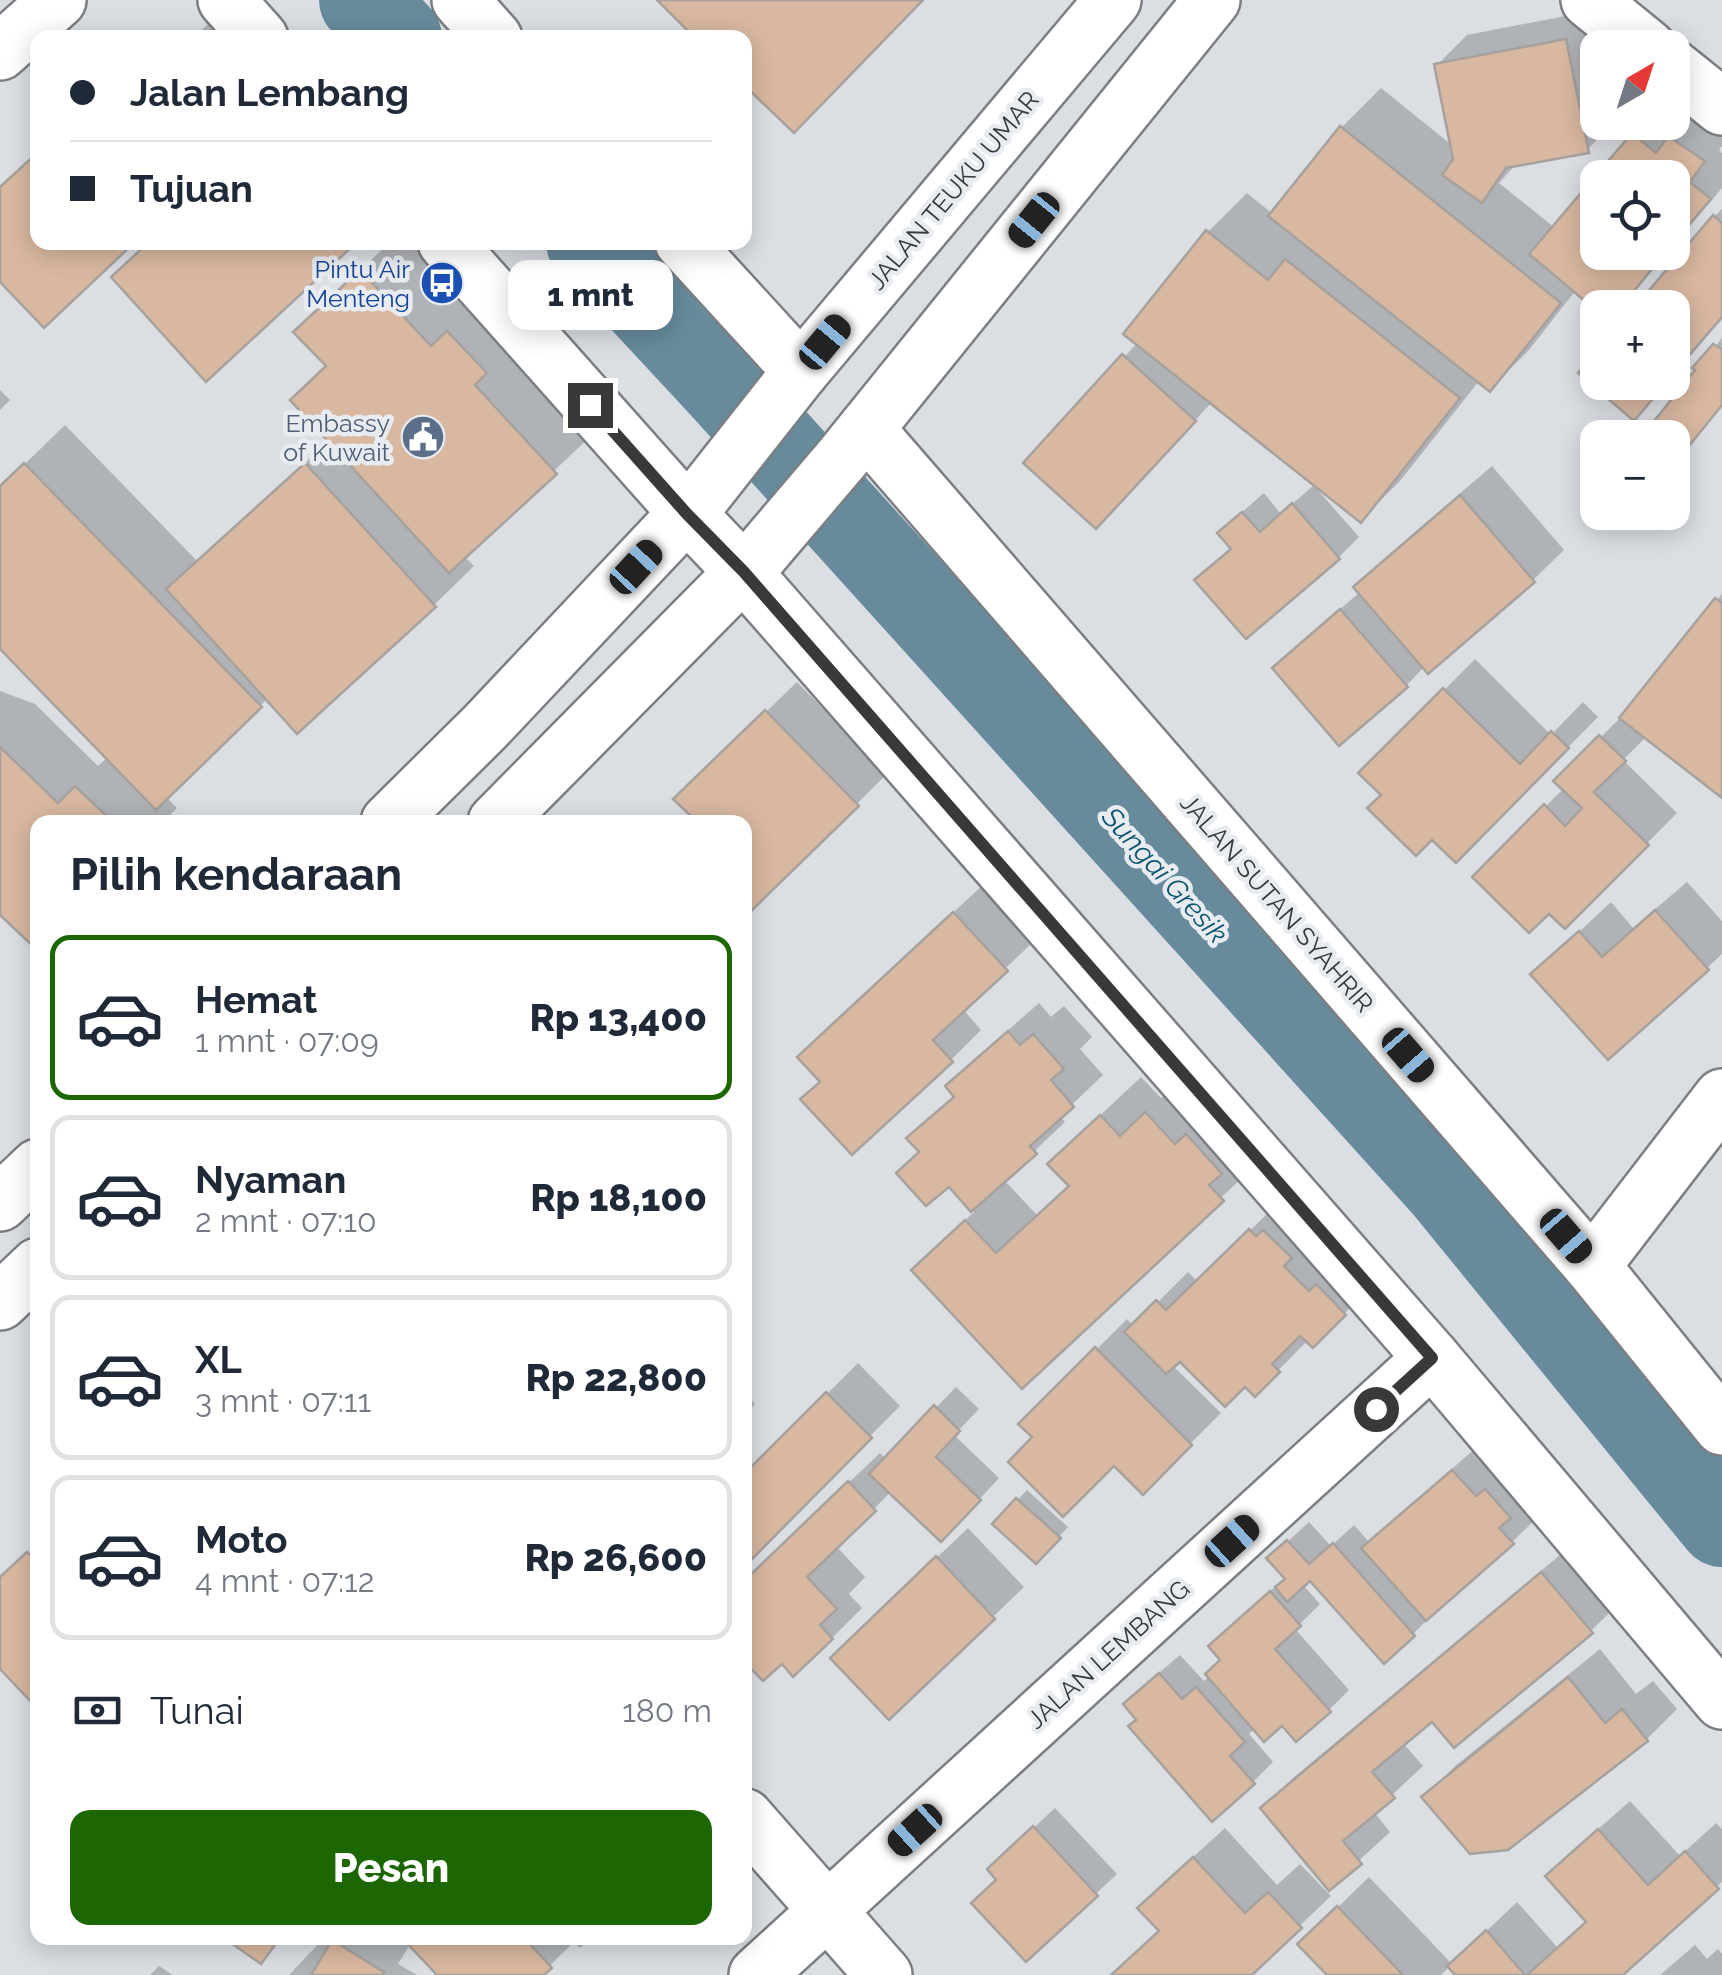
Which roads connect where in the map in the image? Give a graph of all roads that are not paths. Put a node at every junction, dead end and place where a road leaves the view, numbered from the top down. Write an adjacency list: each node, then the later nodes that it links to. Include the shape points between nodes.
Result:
1 (58, 0): 10 (street)
2 (226, 0): 7 (street)
3 (460, 0): 8 (street)
4 (1113, 0): 15 (street, JALAN TEUKU UMAR)
5 (1212, 0): 16 (street)
6 (1588, 0): 9 (street)
7 (253, 30)
8 (487, 30)
9 (1626, 30)
10 (0, 52)
11 (1690, 82): 12 (street)
12 (1722, 107)
13 (453, 250): 17 (street)
14 (689, 250): 15 (street)
15 (790, 385): 17 (street, JALAN TEUKU UMAR)
16 (855, 443): 18 (street); 24 (street, JALAN SUTAN SYAHRIR)
17 (693, 506): 18 (street); 19 (street, JALAN TEUKU UMAR)
18 (751, 565): 20 (street); 27 (street)
19 (396, 815)
20 (503, 815)
21 (1722, 1097): 24 (street)
22 (30, 1174): 23 (street)
23 (0, 1202)
24 (1592, 1266): 28 (street, JALAN SUTAN SYAHRIR)
25 (30, 1274): 26 (street)
26 (0, 1302)
27 (1432, 1358): 29 (street); 31 (street, JALAN LEMBANG)
28 (1722, 1426)
29 (1722, 1701)
30 (752, 1825): 31 (street)
31 (828, 1909): 32 (street, JALAN LEMBANG); 33 (street)
32 (757, 1975)
33 (884, 1975)

